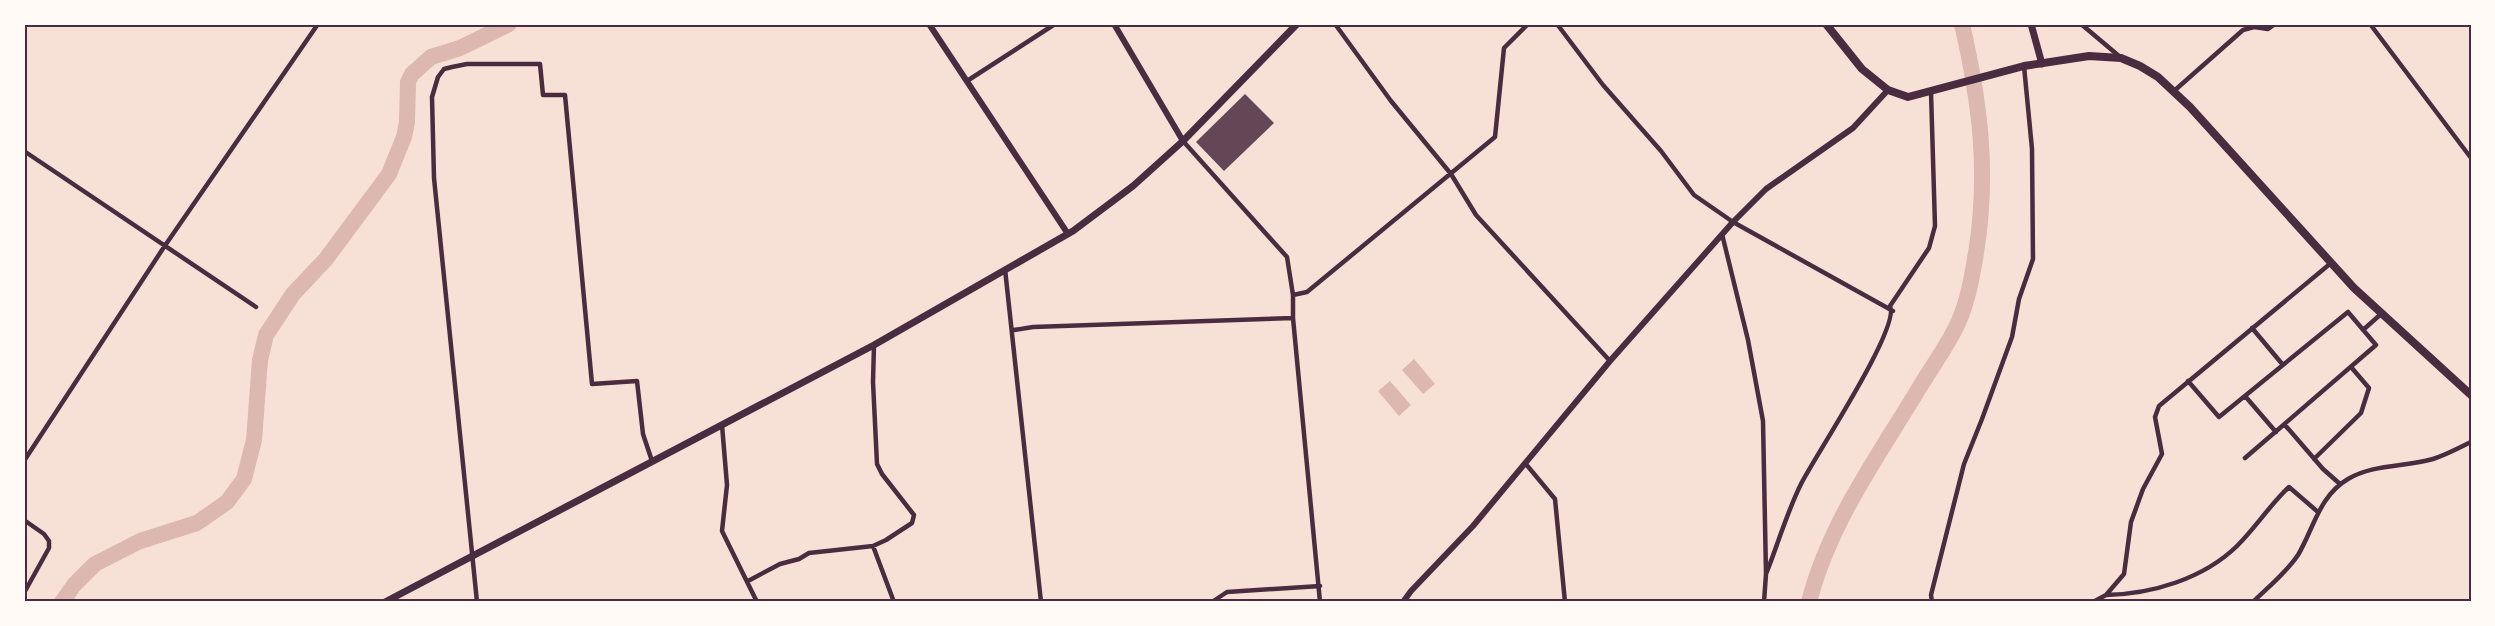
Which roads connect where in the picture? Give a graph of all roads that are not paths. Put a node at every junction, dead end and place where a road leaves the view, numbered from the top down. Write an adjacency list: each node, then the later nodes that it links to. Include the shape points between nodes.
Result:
1 (318, 24): 28 (street)
2 (929, 24): 17 (street)
3 (1054, 24): 17 (street)
4 (1114, 24): 21 (street)
5 (1297, 24): 21 (main road)
6 (1335, 24): 24 (street)
7 (1528, 24): 24 (street, via 1504,48 1496,137)
8 (1557, 24): 25 (street, via 1694,195)
9 (1826, 24): 18 (highway, via 1862,69)
10 (2031, 24): 15 (main road)
11 (2081, 24): 14 (street)
12 (2275, 24): 19 (street, via 2268,29 2243,30)
13 (2370, 24): 23 (street)
14 (2121, 58): 15 (highway, via 2089,56); 19 (highway, via 2140,66)
15 (2042, 64): 16 (highway)
16 (2024, 66): 20 (highway); 75 (street, via 2032,149 2033,259 2019,299 2012,337 1964,464)
17 (967, 81): 26 (street)
18 (1888, 90): 20 (highway, via 1908,97); 25 (street, via 1853,128 1766,189)
19 (2174, 91): 29 (highway)
20 (1931, 92): 33 (street, via 1935,226 1929,248 1890,306)
21 (1184, 141): 26 (main road, via 1133,186); 31 (street, via 1287,257)
22 (24, 152): 28 (street)
23 (2471, 158)
24 (1451, 174): 31 (street, via 1306,292); 40 (street, via 1476,215)
25 (1733, 222): 27 (street); 33 (street)
26 (1068, 234): 30 (main road)
27 (1722, 234): 40 (street); 60 (street, via 1763,421)
28 (164, 247): 32 (street); 52 (street)
29 (2331, 263): 34 (highway); 36 (street)
30 (1005, 269): 37 (street); 39 (main road)
31 (1293, 295): 35 (street)
32 (256, 307)
33 (1893, 311): 60 (street, via 1869,366 1801,484)
34 (2382, 314): 38 (street); 44 (highway)
35 (1293, 318): 37 (street); 62 (street)
36 (2252, 328): 41 (street); 43 (street)
37 (1014, 330): 69 (street)
38 (2363, 330): 41 (street, via 2348,312); 42 (street, via 2376,345)
39 (873, 345): 46 (main road); 58 (street, via 877,464 914,515 912,523)
40 (1610, 361): 54 (street)
41 (2283, 364): 45 (street)
42 (2351, 367): 47 (street); 51 (street, via 2369,388 2361,413)
43 (2188, 381): 45 (street, via 2219,417); 64 (street, via 2156,411 2162,454 2131,522 2124,574)
44 (2471, 395)
45 (2245, 396): 48 (street)
46 (722, 424): 53 (main road); 61 (street, via 727,485 722,531)
47 (2285, 424): 48 (street); 51 (street)
48 (2276, 432): 50 (street)
49 (2471, 442): 55 (street, via 2433,459 2362,473)
50 (2245, 458)
51 (2314, 459): 55 (street)
52 (24, 460)
53 (652, 461): 59 (main road); 59 (street, via 643,434 637,381 592,384 565,95 543,95 540,64 467,64 444,69 432,97 434,178)
54 (1525, 463): 72 (street); 73 (street, via 1555,499)
55 (2340, 484): 56 (street)
56 (2318, 512): 64 (street, via 2289,487 2218,561 2184,580 2141,592); 77 (street, via 2297,556)
57 (24, 520): 63 (street, via 44,534 49,548)
58 (873, 546): 61 (street, via 809,553); 68 (street)
59 (472, 555): 65 (main road); 66 (street)
60 (1766, 574): 74 (street)
61 (748, 581): 67 (street)
62 (1320, 586): 70 (street, via 1227,592); 71 (street)
63 (24, 593)
64 (2106, 595): 76 (street)
65 (385, 602)
66 (477, 602)
67 (757, 602)
68 (894, 602)
69 (1041, 602)
70 (1212, 602)
71 (1320, 602)
72 (1403, 602)
73 (1565, 602)
74 (1764, 602)
75 (1932, 602)
76 (2094, 602)
77 (2253, 602)

